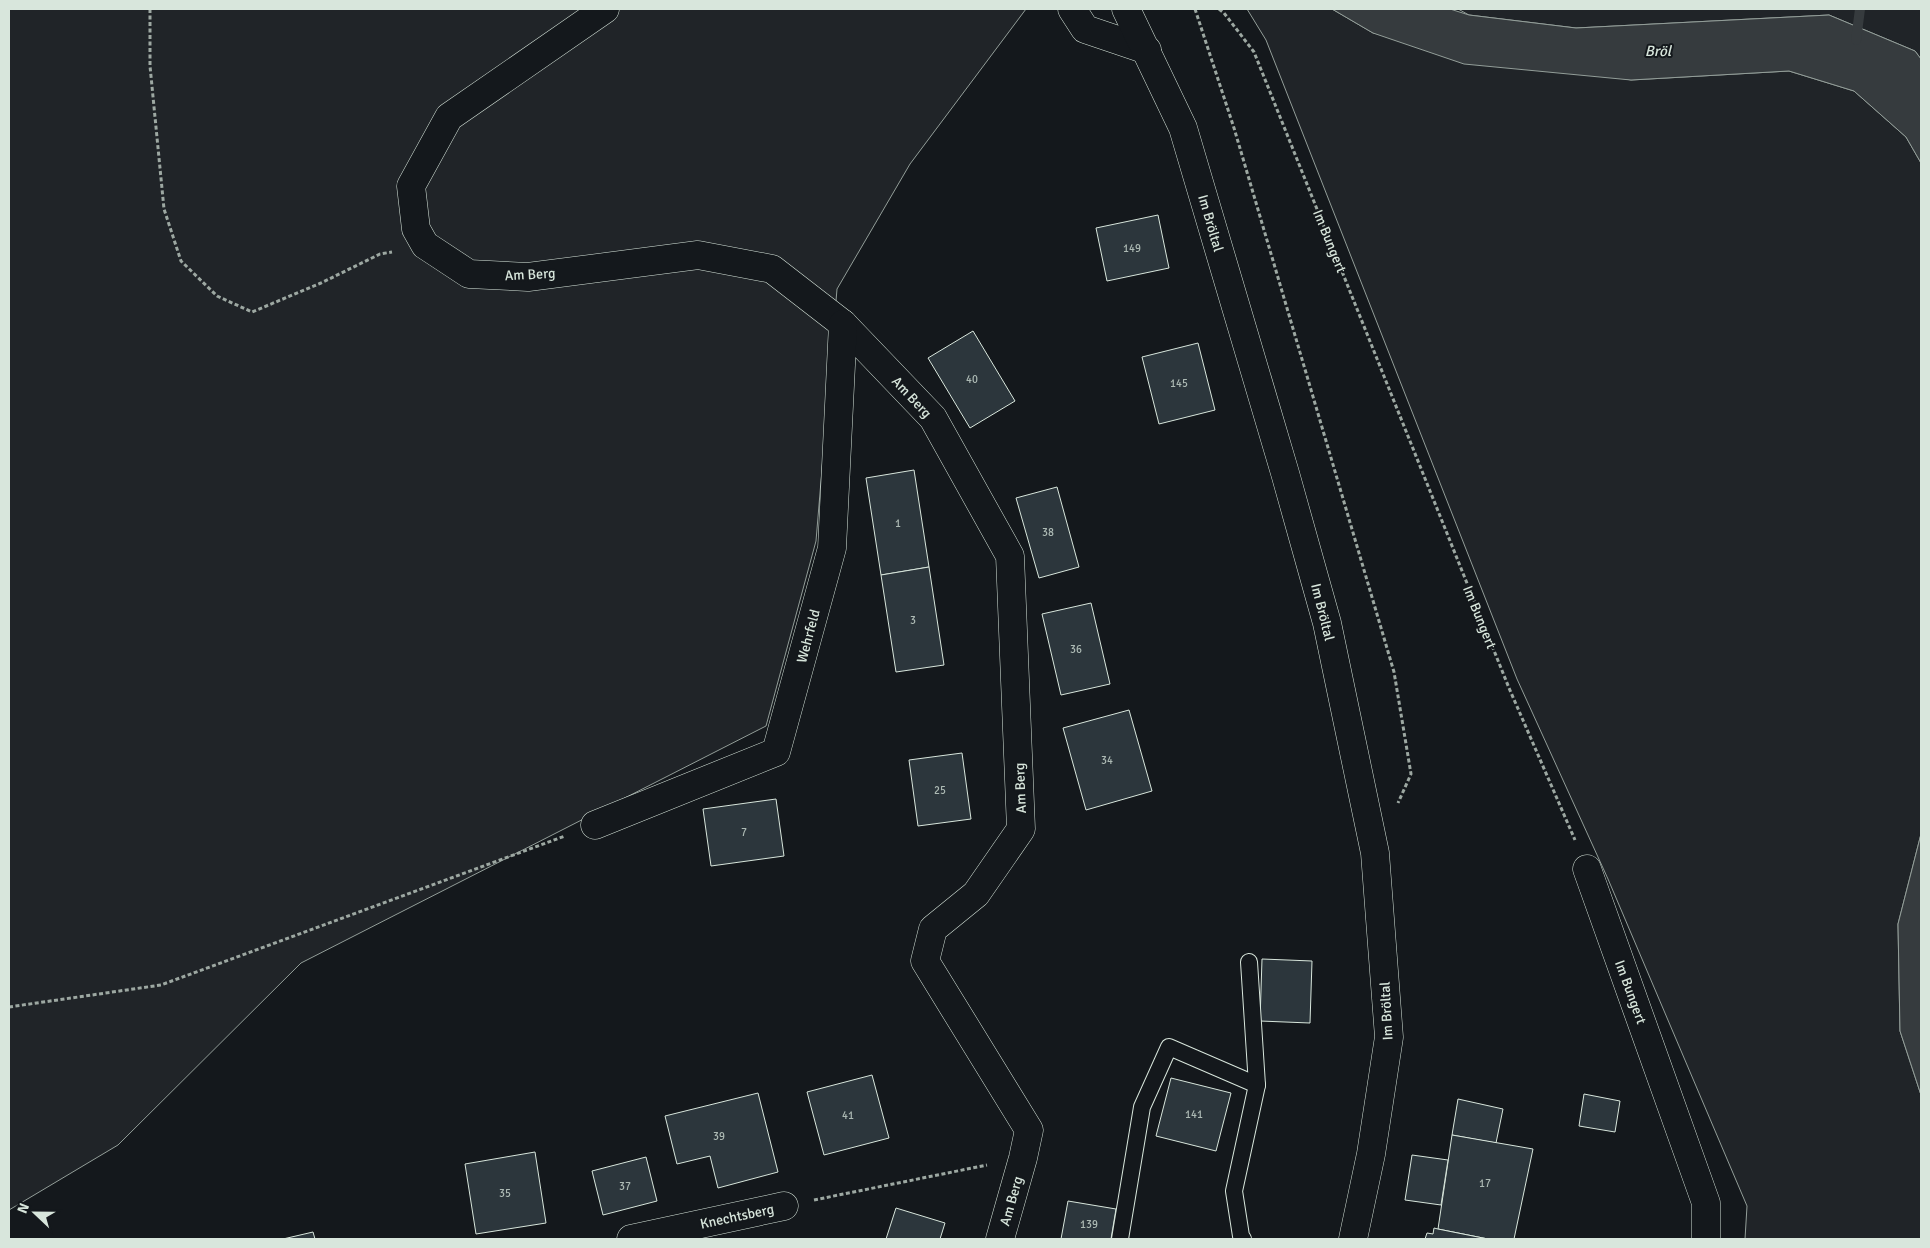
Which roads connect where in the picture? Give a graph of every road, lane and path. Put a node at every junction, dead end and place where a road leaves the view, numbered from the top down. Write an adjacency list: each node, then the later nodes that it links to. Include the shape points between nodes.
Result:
1 (150, 9): 8 (path, via 150,66 164,209 181,261 217,296 252,312 380,254)
2 (606, 9): 8 (street, via 449,117 411,186 416,229)
3 (1072, 9): 7 (street, via 1085,29)
4 (1126, 9): 7 (street, Im Bröltal)
5 (1195, 9): 10 (path, via 1394,672 1411,774)
6 (1218, 9): 12 (path, Im Bungert, via 1254,52 1509,688)
7 (1147, 50): 22 (street, Im Bröltal, via 1183,128 1304,539 1327,623 1375,853 1389,1036 1371,1154)
8 (425, 246): 9 (street, Am Berg, via 469,274 528,277 698,255 772,269)
9 (843, 324): 11 (street, Wehrfeld, via 832,548 776,752); 16 (street, Am Berg, via 933,418 1010,556 1021,830 976,894 933,929 925,961 1029,1130)
10 (1395, 809)
11 (595, 825): 14 (path, via 161,985)
12 (1587, 869): 23 (street, Im Bungert, via 1706,1203)
13 (1250, 962): 15 (lane)
14 (9, 1007)
15 (1256, 1085): 20 (lane, via 1169,1047 1142,1107); 21 (lane, via 1234,1191)
16 (1023, 1158): 17 (path); 19 (street, Am Berg)
17 (784, 1206): 18 (street, Knechtsberg)
18 (631, 1239)
19 (1000, 1239)
20 (1120, 1239)
21 (1243, 1239)
22 (1353, 1239)
23 (1706, 1239)

